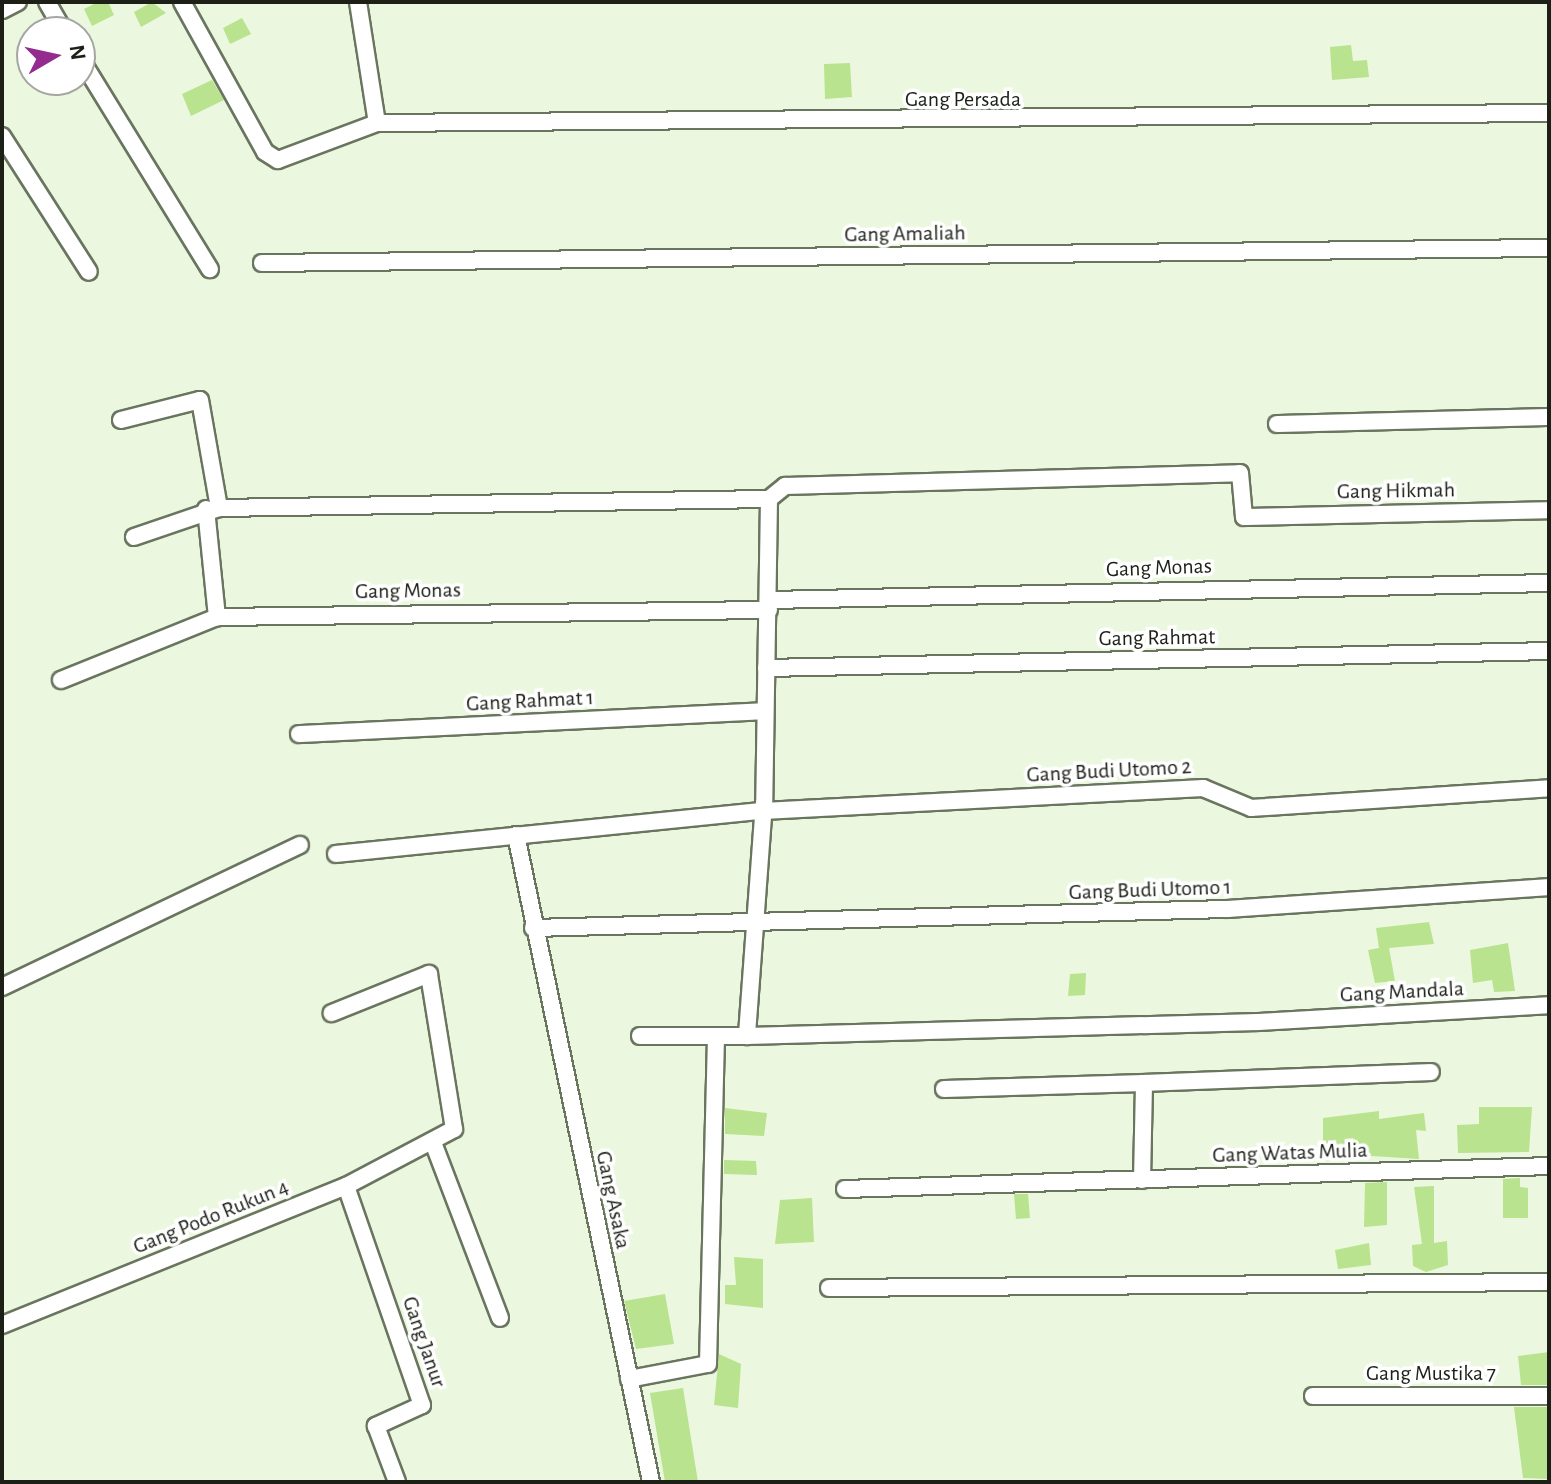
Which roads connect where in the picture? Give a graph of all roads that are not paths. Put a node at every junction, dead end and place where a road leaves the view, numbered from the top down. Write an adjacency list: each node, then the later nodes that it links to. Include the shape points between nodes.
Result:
1 (18, 2): 4 (street)
2 (182, 2): 7 (street, Gang Persada, via 271,157)
3 (358, 2): 7 (street)
4 (2, 10)
5 (96, 84): 11 (street)
6 (1549, 113): 7 (street, Gang Persada)
7 (377, 123)
8 (2, 136): 12 (street)
9 (1549, 248): 10 (street, Gang Amaliah)
10 (262, 263)
11 (210, 269)
12 (89, 272)
13 (1549, 417): 15 (street)
14 (121, 420): 17 (street, via 200,400)
15 (1277, 424)
16 (769, 499): 17 (street); 18 (street, Gang Hikmah, via 785,486 1240,473 1244,517); 21 (street)
17 (213, 509): 19 (street); 22 (street)
18 (1549, 510)
19 (134, 537)
20 (1549, 583): 21 (street, Gang Monas)
21 (770, 605): 22 (street, Gang Monas); 24 (street)
22 (217, 617): 25 (street, Gang Monas)
23 (1549, 651): 24 (street, Gang Rahmat)
24 (766, 668): 26 (street)
25 (61, 680)
26 (764, 711): 27 (street, Gang Rahmat 1); 29 (street)
27 (299, 734)
28 (1549, 788): 29 (street, Gang Budi Utomo 2, via 1251,808 1203,788)
29 (763, 811): 30 (street, Gang Budi Utomo 2); 34 (street)
30 (516, 835): 32 (street, Gang Budi Utomo 2); 35 (street, Gang Asaka)
31 (300, 845): 36 (street)
32 (336, 854)
33 (1549, 887): 34 (street, Gang Budi Utomo 1, via 1228,909)
34 (752, 924): 35 (street, Gang Budi Utomo 1); 40 (street)
35 (533, 928): 54 (street, Gang Asaka)
36 (2, 987)
37 (1549, 1005): 40 (street, Gang Mandala, via 1258,1022)
38 (332, 1013): 45 (street, via 429,974 458,1120)
39 (640, 1036): 41 (street, Gang Mandala)
40 (747, 1036): 41 (street, Gang Mandala)
41 (716, 1037): 54 (street, via 708,1364)
42 (1431, 1072): 43 (street)
43 (1144, 1083): 44 (street); 47 (street)
44 (944, 1089)
45 (434, 1145): 48 (street, Gang Podo Rukun 4); 52 (street)
46 (1549, 1166): 47 (street, Gang Watas Mulia)
47 (1142, 1180): 49 (street, Gang Watas Mulia)
48 (346, 1186): 53 (street, Gang Podo Rukun 4); 57 (street, Gang Janur, via 422,1405 376,1426)
49 (845, 1189)
50 (1549, 1282): 51 (street)
51 (829, 1288)
52 (500, 1318)
53 (2, 1325)
54 (629, 1379): 58 (street, Gang Asaka)
55 (1313, 1396): 56 (street, Gang Mustika 7)
56 (1549, 1396)
57 (397, 1482)
58 (651, 1482)

